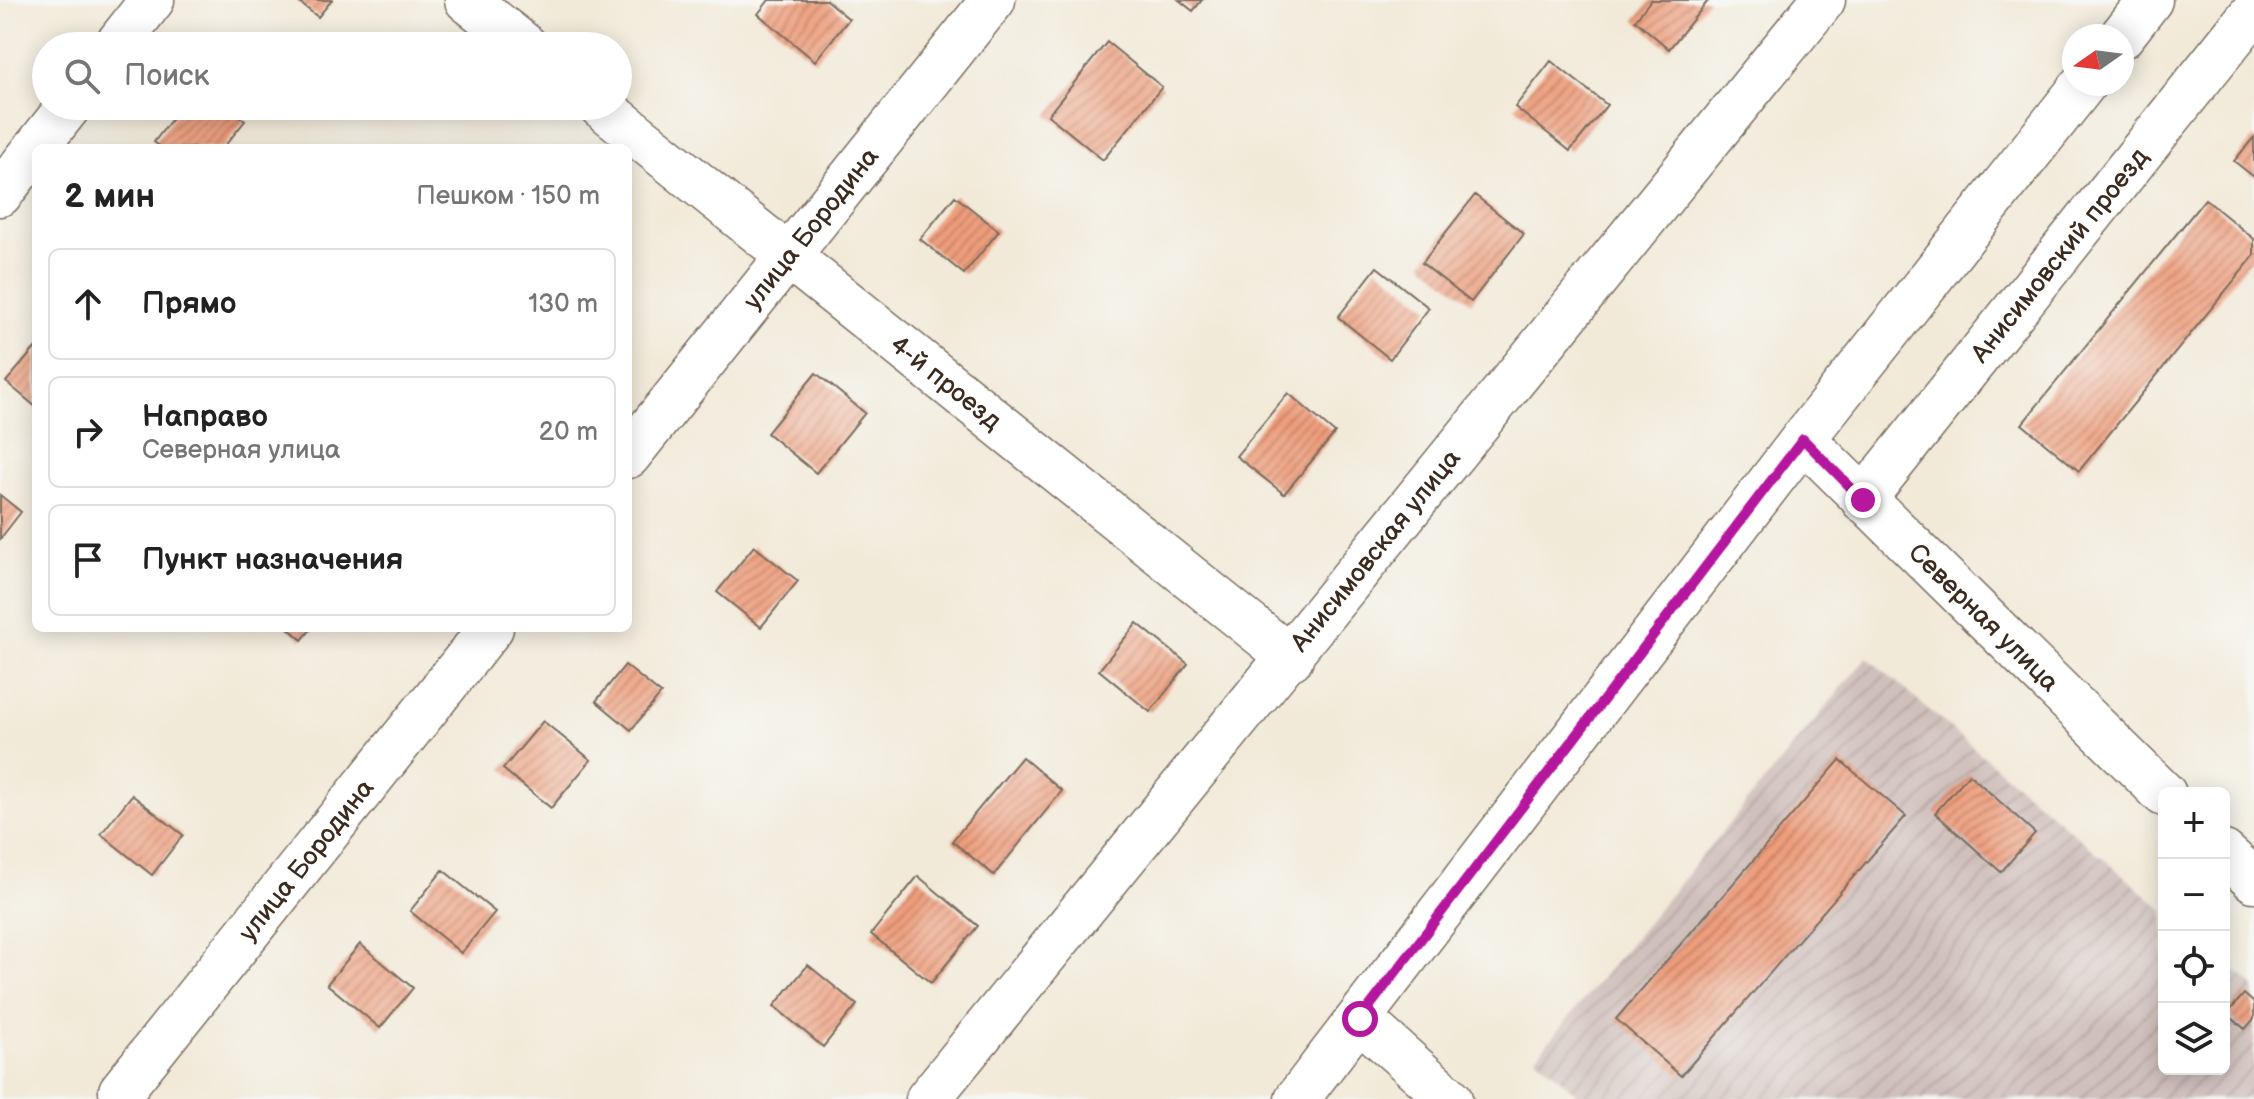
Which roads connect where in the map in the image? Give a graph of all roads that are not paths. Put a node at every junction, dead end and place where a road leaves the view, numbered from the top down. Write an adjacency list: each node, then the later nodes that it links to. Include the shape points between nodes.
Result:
1 (152, 0): 8 (street)
2 (467, 0): 9 (street)
3 (993, 0): 16 (street, улица Бородина)
4 (1823, 0): 21 (street, Анисимовская улица)
5 (2150, 0): 7 (street)
6 (2254, 11): 19 (street, Анисимовский проезд)
7 (2131, 24)
8 (127, 32)
9 (507, 32)
10 (2075, 96): 17 (street)
11 (58, 120): 13 (street)
12 (619, 120): 16 (street, 4-й проезд)
13 (39, 144)
14 (32, 153): 15 (street)
15 (0, 194)
16 (788, 255): 18 (street, улица Бородина); 21 (street, 4-й проезд)
17 (1803, 439): 19 (street, Северная улица); 25 (street)
18 (632, 451)
19 (1863, 500): 22 (street, Северная улица)
20 (488, 632): 26 (street, улица Бородина)
21 (1291, 658): 27 (street, Анисимовская улица)
22 (2158, 788)
23 (2230, 858): 24 (street)
24 (2254, 880)
25 (1360, 1019): 28 (street); 29 (street)
26 (121, 1091)
27 (928, 1099)
28 (1297, 1099)
29 (1450, 1099)

